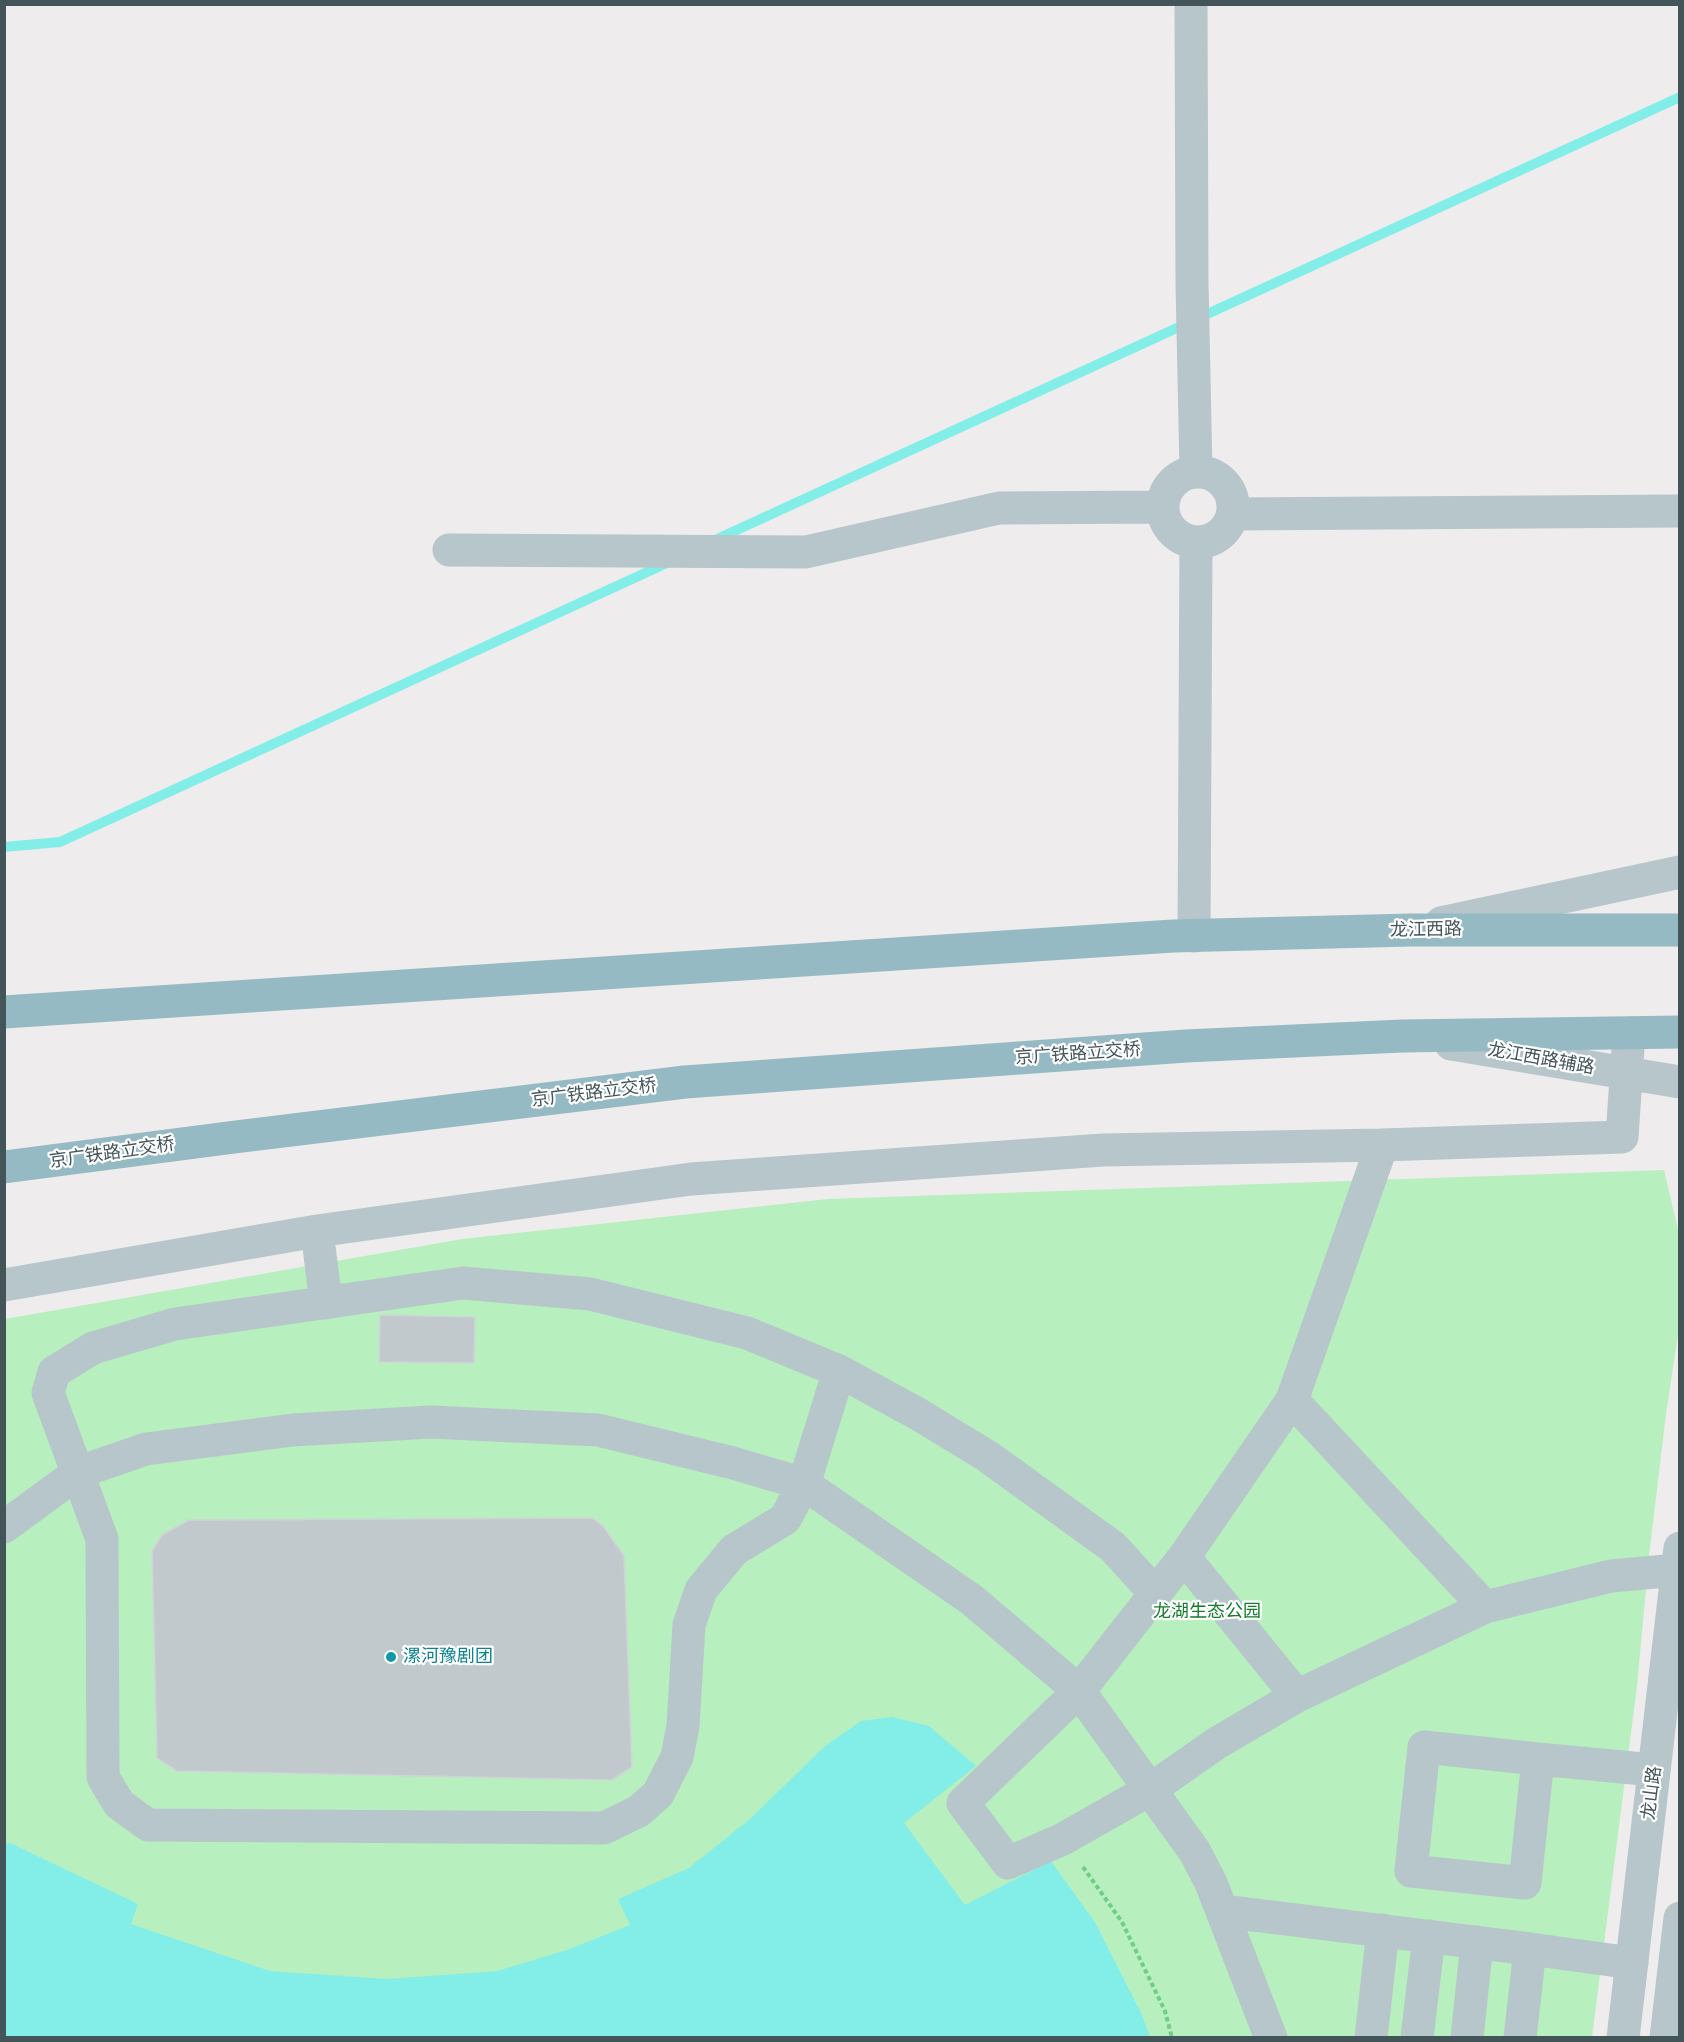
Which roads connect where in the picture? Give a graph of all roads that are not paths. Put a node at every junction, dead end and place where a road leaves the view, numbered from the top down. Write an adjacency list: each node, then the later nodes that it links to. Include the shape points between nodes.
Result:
1 (1191, 4): 2 (street)
2 (1196, 471): 3 (street, via 1176,479 1164,496); 5 (street, via 1207,472 1225,484 1231,493)
3 (1163, 507): 6 (street, via 1169,527 1177,535); 7 (street, via 999,508 806,552)
4 (1680, 511): 5 (street)
5 (1233, 514): 6 (street, via 1223,532)
6 (1196, 542): 11 (street)
7 (449, 550)
8 (1680, 872): 9 (street)
9 (1411, 930): 10 (highway, 龙江西路); 11 (highway, 龙江西路)
10 (1680, 930)
11 (1183, 936): 12 (highway)
12 (4, 1012)
13 (1680, 1032): 14 (highway)
14 (1629, 1033): 15 (highway); 16 (street)
15 (1402, 1036): 16 (street, 龙江西路辅路); 19 (highway, 京广铁路立交桥, via 1186,1046 686,1082)
16 (1627, 1073): 17 (street, 龙江西路辅路); 18 (street, via 1622,1137)
17 (1680, 1082)
18 (1382, 1145): 20 (street, via 1103,1150 691,1179); 24 (street)
19 (4, 1167)
20 (318, 1231): 21 (street); 22 (street)
21 (4, 1285)
22 (326, 1303): 23 (street, via 463,1283 590,1294 747,1333); 25 (street, via 175,1324 93,1348 54,1372 48,1393)
23 (839, 1371): 26 (street); 30 (street, via 987,1456 1113,1547)
24 (1293, 1400): 28 (street); 31 (street)
25 (79, 1472): 26 (street, via 146,1449 293,1430 431,1422 598,1430); 26 (street, via 102,1539 104,1777 119,1804 148,1825 604,1828 639,1811 658,1794 677,1757 683,1726 689,1625 701,1590 734,1550 785,1518); 27 (street)
26 (804, 1484): 32 (street, via 972,1600)
27 (4, 1527)
28 (1184, 1557): 30 (street); 33 (street)
29 (1678, 1559): 31 (street); 35 (street, 龙山路)
30 (1155, 1593): 32 (street)
31 (1485, 1607): 33 (street)
32 (1079, 1691): 36 (street); 36 (street, via 963,1803 1008,1863 1063,1839)
33 (1298, 1696): 36 (street, via 1217,1743)
34 (1538, 1759): 34 (street, via 1424,1747 1411,1871 1525,1883); 35 (street)
35 (1654, 1770): 43 (street, 龙山路)
36 (1151, 1789): 37 (street, via 1195,1852)
37 (1222, 1911): 39 (street); 44 (street)
38 (1680, 1918): 50 (street)
39 (1383, 1930): 40 (street); 45 (street)
40 (1429, 1936): 41 (street); 46 (street)
41 (1477, 1942): 42 (street); 47 (street)
42 (1530, 1949): 43 (street); 48 (street)
43 (1632, 1963): 49 (street, 龙山路)
44 (1271, 2037)
45 (1371, 2037)
46 (1417, 2037)
47 (1467, 2037)
48 (1520, 2037)
49 (1623, 2037)
50 (1666, 2037)

